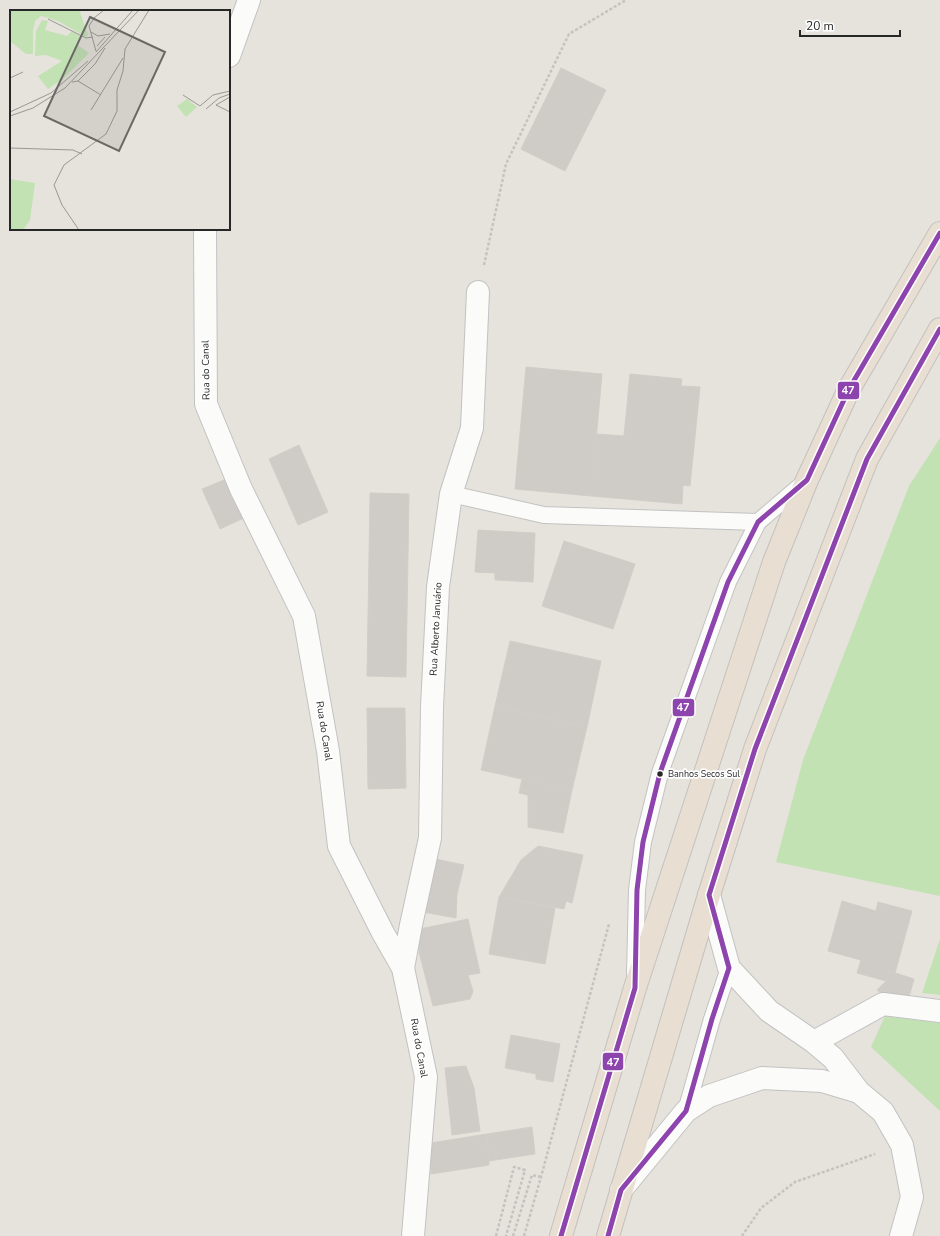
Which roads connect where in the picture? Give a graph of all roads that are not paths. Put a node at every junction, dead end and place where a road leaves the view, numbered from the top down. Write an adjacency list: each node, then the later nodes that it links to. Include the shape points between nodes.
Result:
1 (249, 0): 2 (street)
2 (230, 53)
3 (205, 230): 11 (street, Rua do Canal, via 206,404 241,489 304,616 328,751 339,846)
4 (940, 233): 7 (highway, via 849,389)
5 (478, 292): 8 (street, Rua Alberto Januário, via 472,428)
6 (940, 329): 10 (highway, via 867,459 755,749)
7 (807, 480): 9 (lane); 13 (highway, via 774,562)
8 (451, 494): 9 (lane, via 544,515); 11 (street, Rua Alberto Januário, via 438,587 432,707 430,838)
9 (758, 522): 13 (lane, via 728,582 660,773 643,842 636,890)
10 (709, 895): 12 (street); 18 (highway)
11 (403, 968): 19 (street, Rua do Canal, via 426,1078)
12 (729, 968): 15 (street, via 769,1011); 17 (lane)
13 (635, 988): 20 (highway)
14 (940, 1011): 15 (street, via 883,1004)
15 (814, 1042): 16 (street, via 833,1058)
16 (859, 1092): 17 (street, via 822,1082 762,1078 709,1096); 22 (street, via 883,1112 902,1145 912,1197)
17 (686, 1111): 18 (street)
18 (621, 1190): 21 (highway)
19 (413, 1236)
20 (561, 1236)
21 (608, 1236)
22 (901, 1236)

